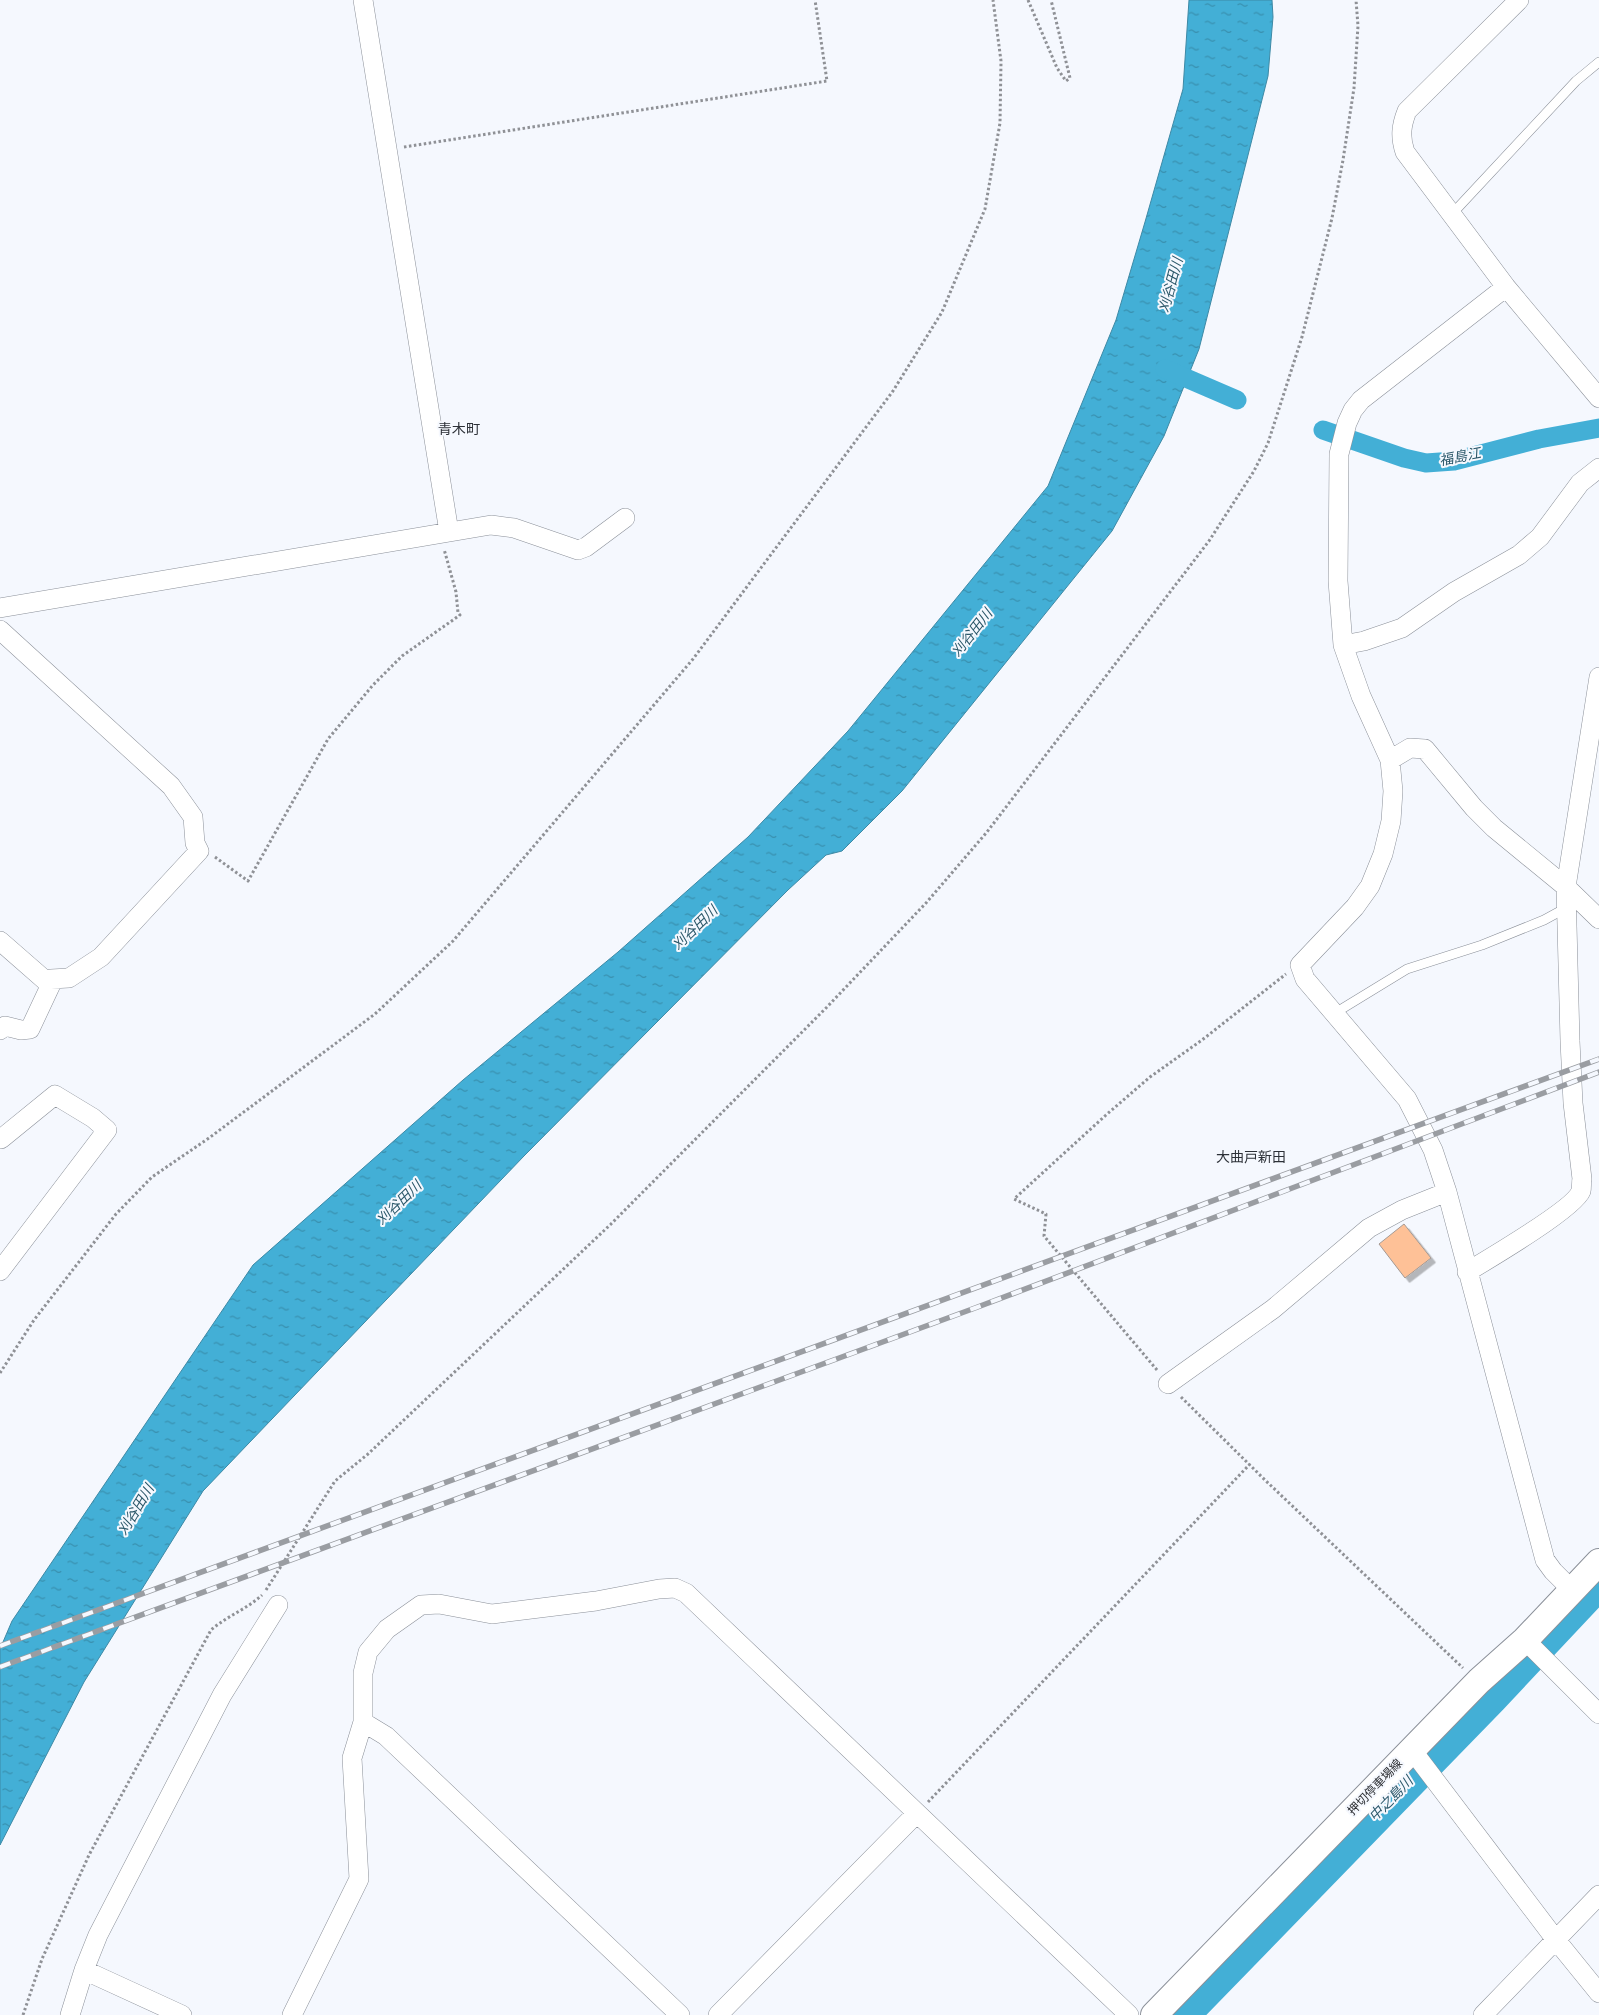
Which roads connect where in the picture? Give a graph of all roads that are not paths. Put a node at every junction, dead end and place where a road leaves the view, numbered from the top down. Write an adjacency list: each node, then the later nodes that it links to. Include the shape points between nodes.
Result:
1 (363, 0): 9 (street)
2 (1519, 0): 4 (street, via 1407,111 1402,124 1401,140 1405,152)
3 (1599, 62): 4 (lane, via 1576,81)
4 (1452, 214): 5 (street)
5 (1506, 287): 6 (street); 12 (street, via 1361,400 1347,423 1339,454 1338,581)
6 (1599, 398)
7 (1599, 468): 12 (street, via 1580,483 1540,537 1518,555 1454,592 1402,628)
8 (625, 518): 9 (street, via 578,550 514,528 491,525)
9 (449, 532): 10 (street)
10 (0, 608)
11 (0, 630): 19 (street, via 171,786 193,817 199,851 101,957 69,978)
12 (1343, 645): 14 (street, via 1361,696)
13 (1599, 677): 15 (street)
14 (1390, 760): 15 (street, via 1410,748 1425,749 1494,828); 20 (street, via 1391,820 1383,854 1370,886 1300,965 1305,979)
15 (1566, 887): 16 (street); 17 (street)
16 (1567, 908): 20 (lane, via 1482,945 1407,969); 25 (street, via 1573,1103 1581,1191 1574,1200 1528,1234)
17 (1599, 919)
18 (0, 941): 19 (street, via 47,982)
19 (53, 980): 21 (street, via 30,1029 4,1026)
20 (1335, 1013): 23 (street, via 1407,1099 1434,1150)
21 (0, 1030)
22 (0, 1138): 24 (street, via 55,1095 107,1130)
23 (1447, 1192): 25 (street); 26 (street, via 1402,1210 1369,1228 1273,1309)
24 (0, 1271)
25 (1468, 1272): 28 (street, via 1545,1560)
26 (1168, 1384)
27 (1599, 1562): 28 (main road, 押切停車場線)
28 (1572, 1590): 30 (main road, 押切停車場線)
29 (278, 1605): 37 (street, via 222,1695 180,1773 98,1935)
30 (1525, 1640): 31 (street); 33 (main road, 押切停車場線, via 1479,1681)
31 (1599, 1714)
32 (363, 1722): 34 (street, via 363,1673 368,1652 387,1629 422,1605 439,1604 492,1614 675,1588 686,1593); 41 (street, via 352,1758 359,1879); 42 (street, via 386,1736)
33 (1412, 1750): 36 (street); 45 (main road, 押切停車場線)
34 (917, 1813): 43 (street); 44 (street)
35 (1599, 1895): 36 (street)
36 (1556, 1940): 38 (street); 46 (street)
37 (84, 1970): 39 (street); 40 (street)
38 (1599, 1993)
39 (70, 2015)
40 (182, 2015)
41 (292, 2015)
42 (680, 2015)
43 (718, 2015)
44 (1129, 2015)
45 (1154, 2015)
46 (1483, 2015)

